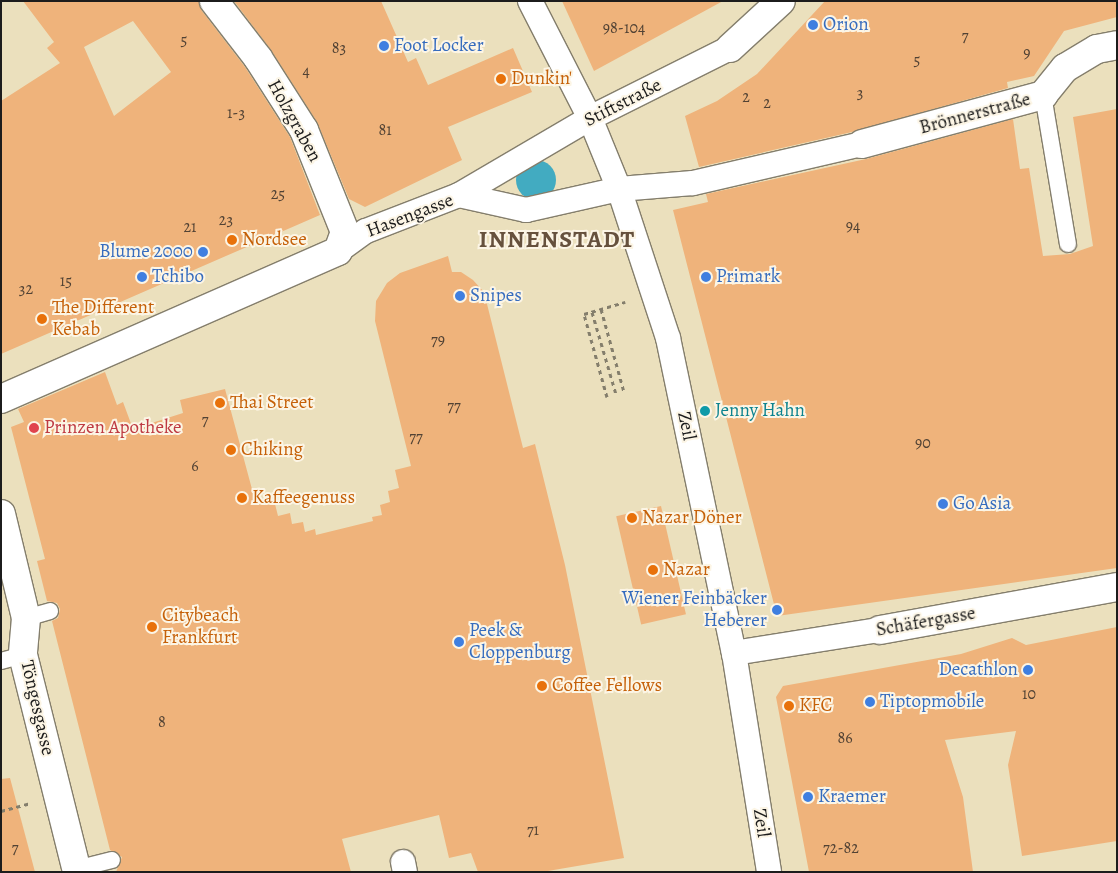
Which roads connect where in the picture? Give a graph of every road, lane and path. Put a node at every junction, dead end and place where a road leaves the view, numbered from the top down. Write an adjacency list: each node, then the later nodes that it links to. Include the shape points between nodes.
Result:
1 (214, 1): 12 (street, Holzgraben, via 258,58 304,130 345,232)
2 (530, 1): 7 (street, Zeil)
3 (780, 1): 5 (street, Stiftstraße)
4 (1117, 45): 6 (street, Brönnerstraße, via 1098,49 1064,68)
5 (730, 48): 7 (street, Stiftstraße)
6 (1043, 96): 8 (street, Brönnerstraße); 11 (lane)
7 (590, 118): 9 (street, Zeil); 10 (street, Stiftstraße)
8 (855, 146): 9 (street, Hasengasse, via 694,183)
9 (619, 189): 10 (street, Hasengasse, via 526,210); 13 (street, Zeil)
10 (459, 196): 12 (street, Hasengasse, via 366,231)
11 (1068, 244)
12 (338, 251): 19 (street, Hasengasse)
13 (653, 294): 14 (path); 23 (street, Zeil, via 668,338)
14 (601, 309): 15 (path); 16 (path)
15 (592, 312): 17 (path); 18 (path, via 584,314)
16 (624, 392)
17 (616, 394)
18 (607, 397)
19 (1, 399)
20 (1, 514): 24 (street, Töngesgasse, via 38,615)
21 (1117, 588): 22 (street, Schäfergasse)
22 (880, 630): 23 (street, Schäfergasse)
23 (734, 654): 29 (street, Zeil)
24 (12, 658): 28 (street, Töngesgasse)
25 (32, 803): 26 (path)
26 (1, 811)
27 (112, 860): 28 (lane)
28 (77, 870)
29 (769, 872)

